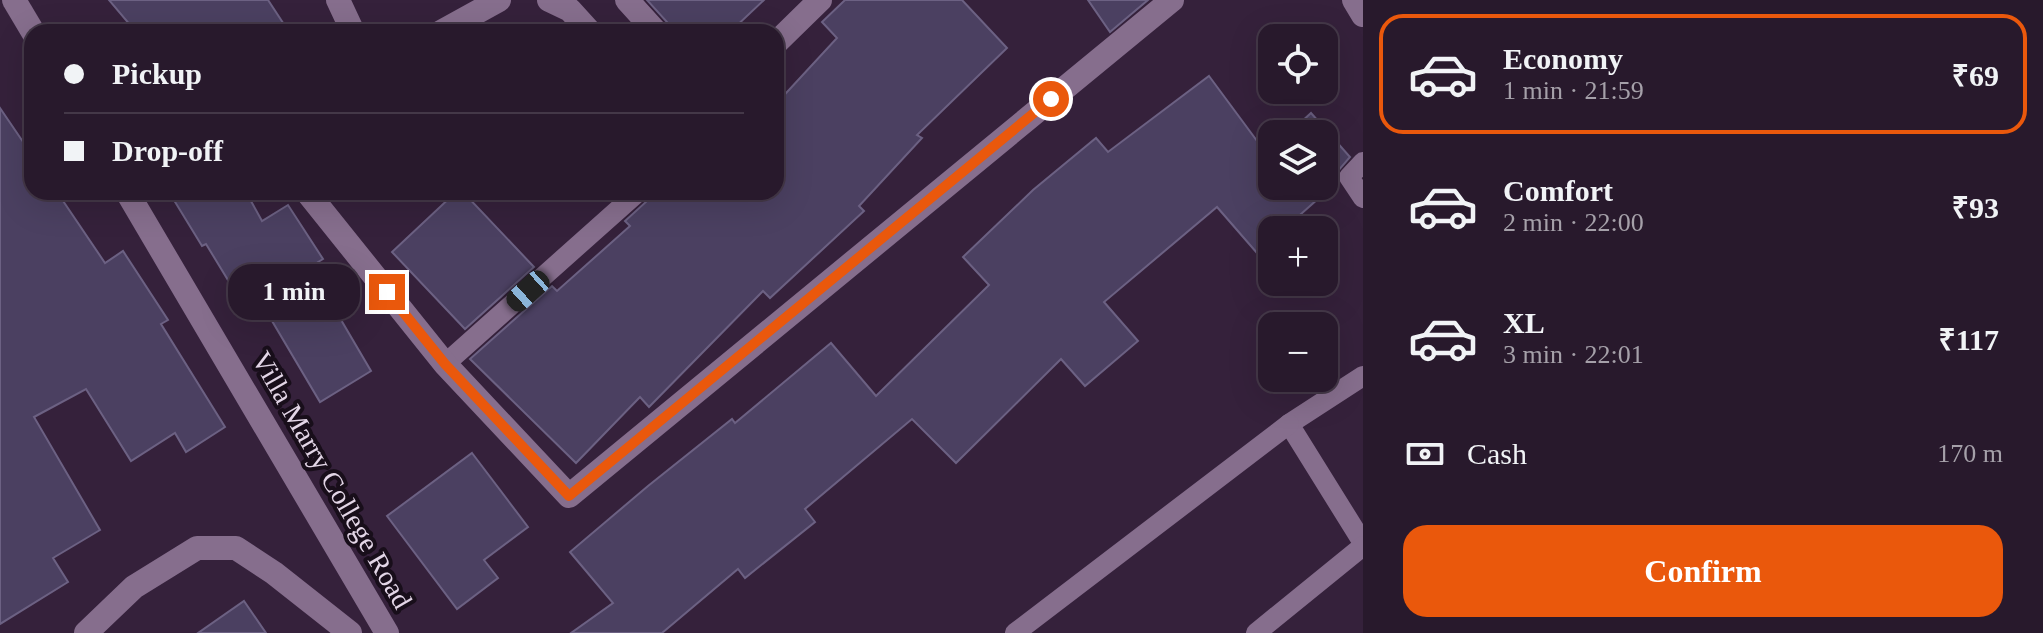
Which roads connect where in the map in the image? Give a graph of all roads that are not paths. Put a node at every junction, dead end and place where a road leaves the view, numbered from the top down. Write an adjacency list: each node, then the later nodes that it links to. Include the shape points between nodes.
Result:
1 (14, 0): 10 (street)
2 (338, 0): 11 (street)
3 (499, 0): 12 (street)
4 (549, 0): 13 (street, via 570,10)
5 (627, 0): 14 (street)
6 (820, 0): 15 (street)
7 (1172, 0): 21 (street, via 569,496)
8 (1354, 0): 9 (street)
9 (1363, 15)
10 (28, 24)
11 (349, 24)
12 (456, 24)
13 (583, 24)
14 (649, 24)
15 (784, 35)
16 (1363, 162): 17 (lane, via 1349,177)
17 (1363, 198)
18 (132, 200): 27 (street, Villa Marry College Road)
19 (313, 200): 21 (street)
20 (629, 200): 21 (lane)
21 (445, 364)
22 (1363, 376): 23 (lane)
23 (1289, 424): 24 (lane); 28 (lane)
24 (1363, 544): 29 (lane)
25 (86, 633): 26 (street, via 134,587 197,548 236,548)
26 (350, 633)
27 (387, 633)
28 (1015, 633)
29 (1256, 633)

